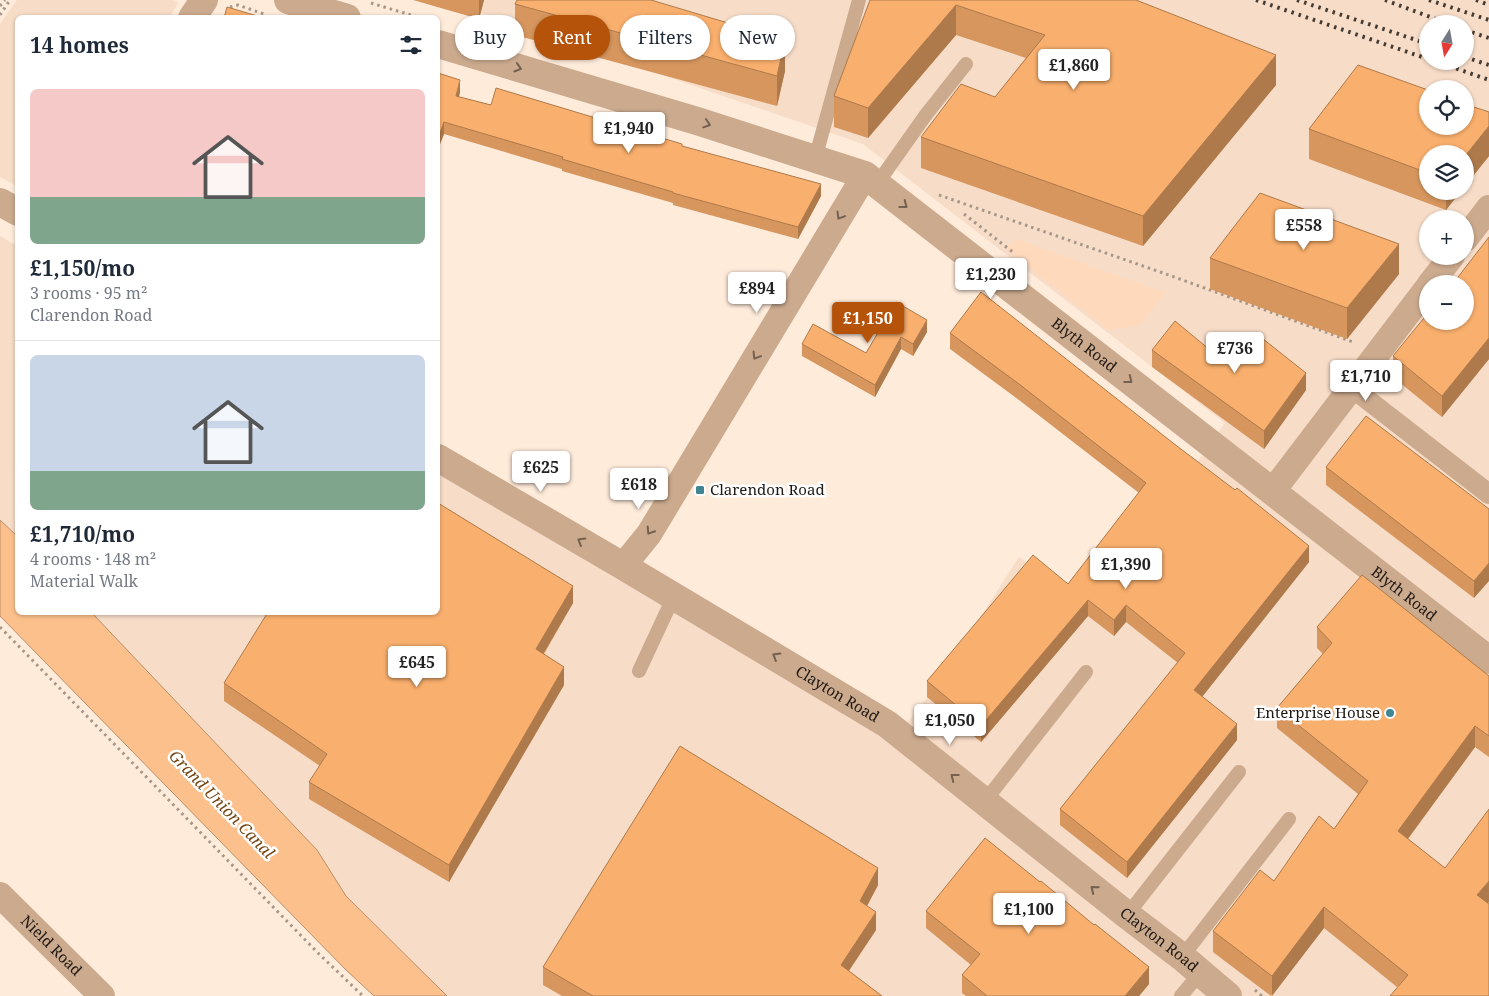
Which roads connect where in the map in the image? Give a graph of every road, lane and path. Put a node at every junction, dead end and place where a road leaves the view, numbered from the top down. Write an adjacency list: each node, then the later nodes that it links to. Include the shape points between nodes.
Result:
1 (5, 0): 6 (path)
2 (10, 0): 8 (path)
3 (859, 0): 14 (lane)
4 (369, 2): 11 (path)
5 (216, 4): 7 (path); 9 (street)
6 (0, 6)
7 (278, 8): 10 (street)
8 (0, 15)
9 (197, 15)
10 (326, 15)
11 (411, 15)
12 (440, 45): 14 (street, Blyth Road, one-way to 14)
13 (966, 64): 15 (lane)
14 (815, 159): 15 (street, Blyth Road)
15 (871, 179): 27 (street, Blyth Road, one-way to 27); 29 (street, one-way to 29, via 649,534)
16 (939, 195): 24 (path)
17 (0, 202): 19 (street)
18 (1489, 208): 20 (street)
19 (15, 210)
20 (1474, 227)
21 (1445, 265): 22 (street)
22 (1437, 275)
23 (1419, 299): 24 (street)
24 (1378, 351): 25 (street)
25 (1351, 387): 27 (street); 28 (street)
26 (440, 459): 29 (street, Clayton Road, one-way to 26)
27 (1272, 492): 32 (street, Blyth Road)
28 (1489, 494)
29 (623, 566): 30 (street, Clayton Road)
30 (674, 596): 33 (lane); 36 (street, Clayton Road, one-way to 30, via 887,724)
31 (0, 627): 42 (path)
32 (1488, 658)
33 (639, 671)
34 (1086, 672): 36 (lane)
35 (1239, 772): 39 (lane)
36 (985, 801): 39 (street, Clayton Road, one-way to 36)
37 (1289, 819): 40 (lane)
38 (0, 895): 41 (street, Nield Road)
39 (1127, 915): 40 (street, Clayton Road)
40 (1191, 965): 43 (lane); 44 (street, Clayton Road)
41 (102, 996)
42 (362, 996)
43 (1181, 996)
44 (1228, 996)

